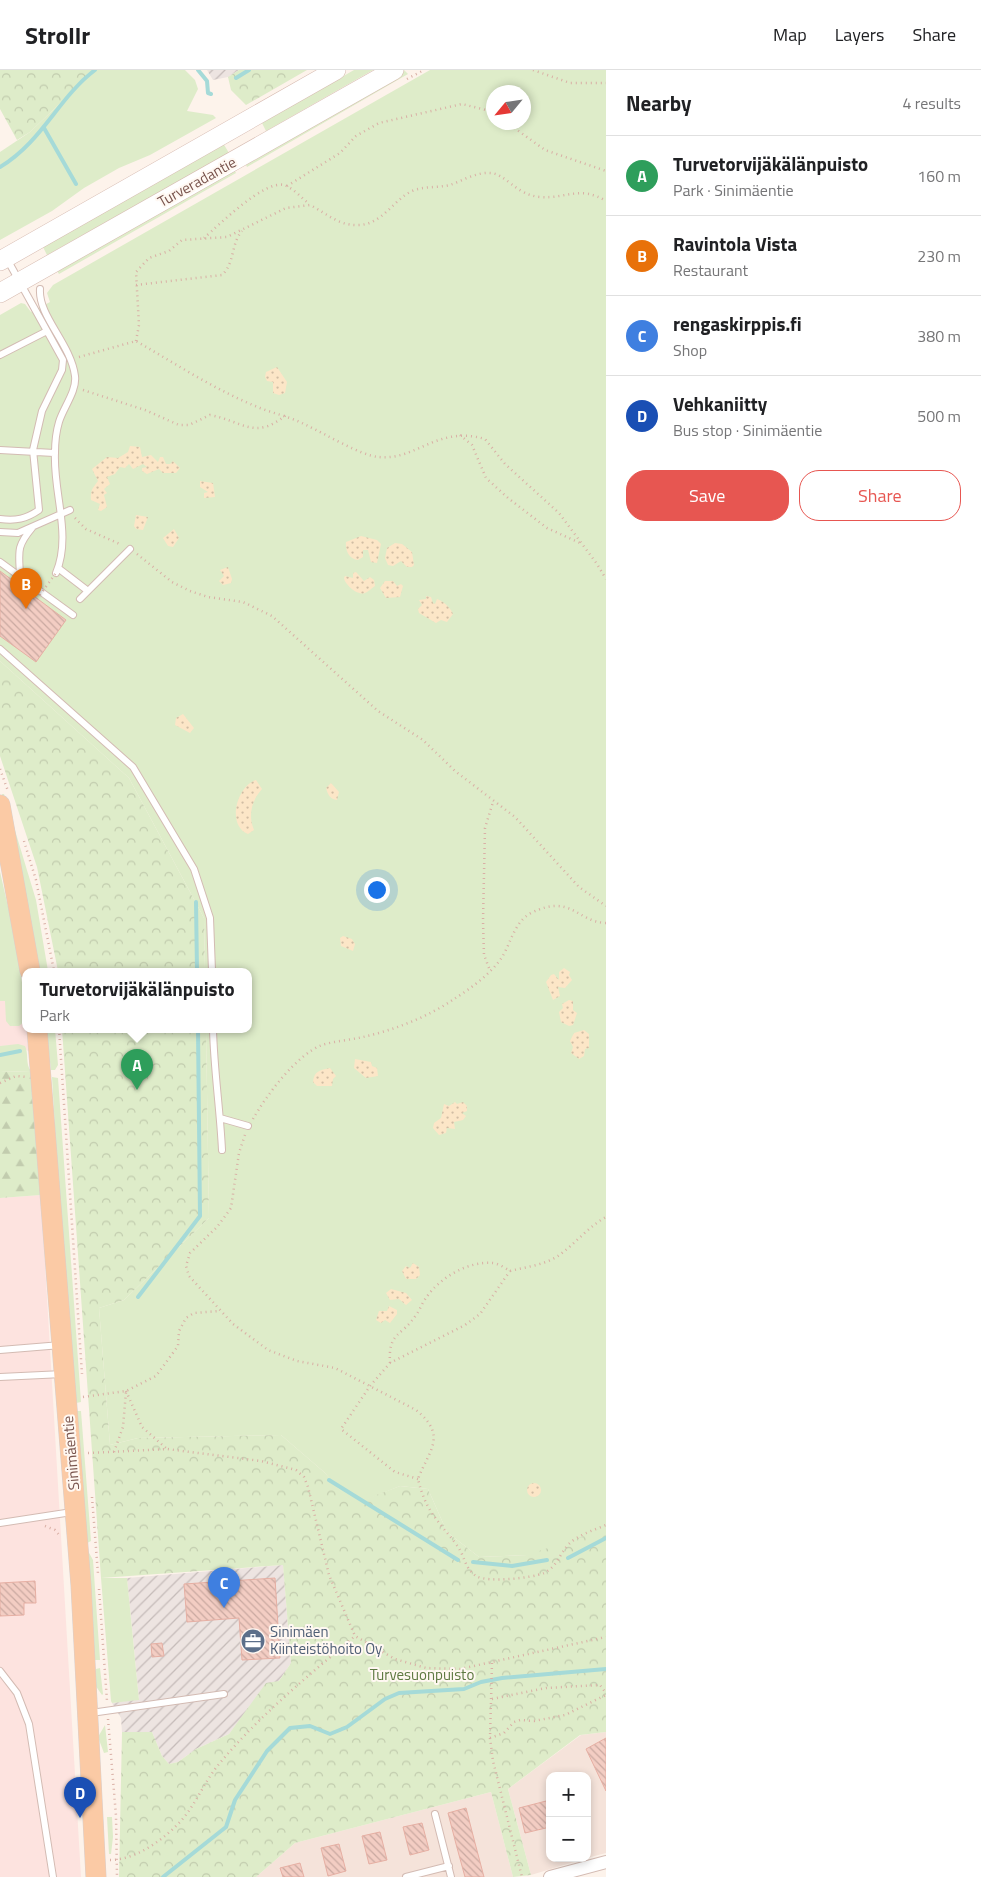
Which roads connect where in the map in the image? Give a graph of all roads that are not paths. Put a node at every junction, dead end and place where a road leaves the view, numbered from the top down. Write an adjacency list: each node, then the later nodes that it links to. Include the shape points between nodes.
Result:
1 (336, 70): 3 (main road, Turveradantie)
2 (394, 70): 4 (main road, Turveradantie)
3 (3, 259): 4 (lane)
4 (20, 282): 6 (main road, Turveradantie); 7 (lane)
5 (40, 289): 11 (lane, via 40,303 71,359 76,378 59,422)
6 (0, 293)
7 (47, 331): 8 (lane); 10 (lane, via 63,360 62,370 37,427)
8 (0, 355)
9 (0, 450): 10 (lane)
10 (33, 452): 11 (lane); 14 (lane, via 39,510 14,521)
11 (54, 453): 13 (lane)
12 (70, 510): 13 (lane)
13 (59, 514): 15 (lane); 20 (lane, via 64,539 57,570)
14 (0, 519)
15 (33, 527): 16 (lane, via 18,533); 19 (lane, via 20,542)
16 (0, 532)
17 (130, 549): 20 (lane)
18 (0, 562): 19 (lane)
19 (20, 575): 22 (lane)
20 (88, 591): 21 (lane)
21 (80, 599)
22 (73, 615)
23 (0, 649): 28 (lane, via 133,767 194,869 210,918)
24 (6, 801): 26 (main road)
25 (0, 847): 26 (main road)
26 (13, 885): 27 (main road)
27 (29, 968)
28 (212, 968)
29 (37, 1033): 34 (main road, Sinimäentie)
30 (213, 1033): 31 (lane)
31 (220, 1118): 32 (lane); 33 (lane)
32 (248, 1126)
33 (222, 1150)
34 (62, 1345): 35 (lane); 36 (main road, Sinimäentie)
35 (0, 1350)
36 (73, 1376): 37 (lane); 38 (main road, Sinimäentie, via 78,1399)
37 (0, 1377)
38 (75, 1512): 39 (lane); 42 (main road, Sinimäentie)
39 (0, 1522)
40 (0, 1671): 46 (lane, via 17,1693 29,1724)
41 (224, 1694): 42 (lane)
42 (87, 1713): 47 (main road, Sinimäentie)
43 (435, 1814): 45 (lane)
44 (606, 1862): 50 (street)
45 (448, 1866): 48 (lane); 49 (lane)
46 (53, 1877)
47 (96, 1877)
48 (406, 1877)
49 (451, 1877)
50 (550, 1877)

